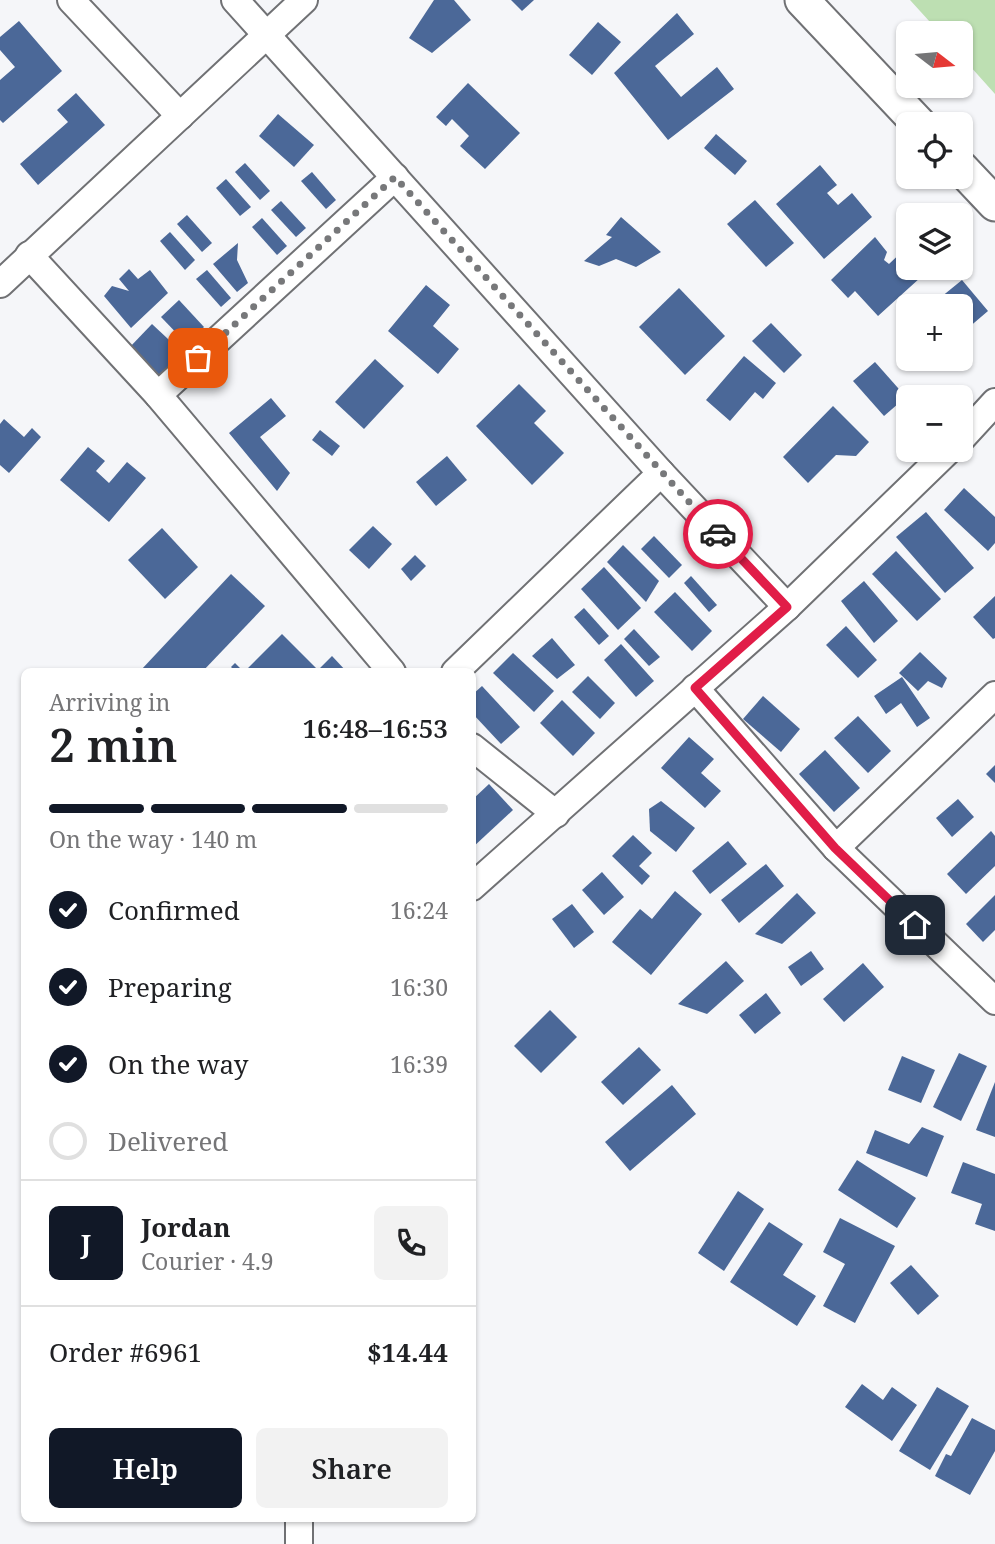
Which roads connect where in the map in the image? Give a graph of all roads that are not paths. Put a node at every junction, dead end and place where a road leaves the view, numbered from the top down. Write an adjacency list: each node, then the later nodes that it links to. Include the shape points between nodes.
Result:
1 (71, 0): 7 (street)
2 (235, 0): 5 (street)
3 (304, 0): 5 (street)
4 (802, 0): 6 (street)
5 (267, 35): 7 (street); 8 (street)
6 (908, 112)
7 (180, 116): 11 (street)
8 (395, 177): 13 (street); 17 (street)
9 (973, 181): 10 (street)
10 (995, 204)
11 (29, 255): 12 (street); 13 (street)
12 (0, 284)
13 (158, 395): 19 (street)
14 (995, 402): 15 (street)
15 (973, 426)
16 (937, 462): 18 (street)
17 (661, 473): 18 (street); 20 (street)
18 (787, 607): 21 (street)
19 (390, 668)
20 (459, 668)
21 (695, 688): 24 (street); 25 (street)
22 (995, 695): 25 (street)
23 (476, 750): 24 (street)
24 (556, 814): 26 (street)
25 (835, 848): 27 (street)
26 (476, 884)
27 (995, 1001)
28 (299, 1522): 29 (street)
29 (299, 1544)

